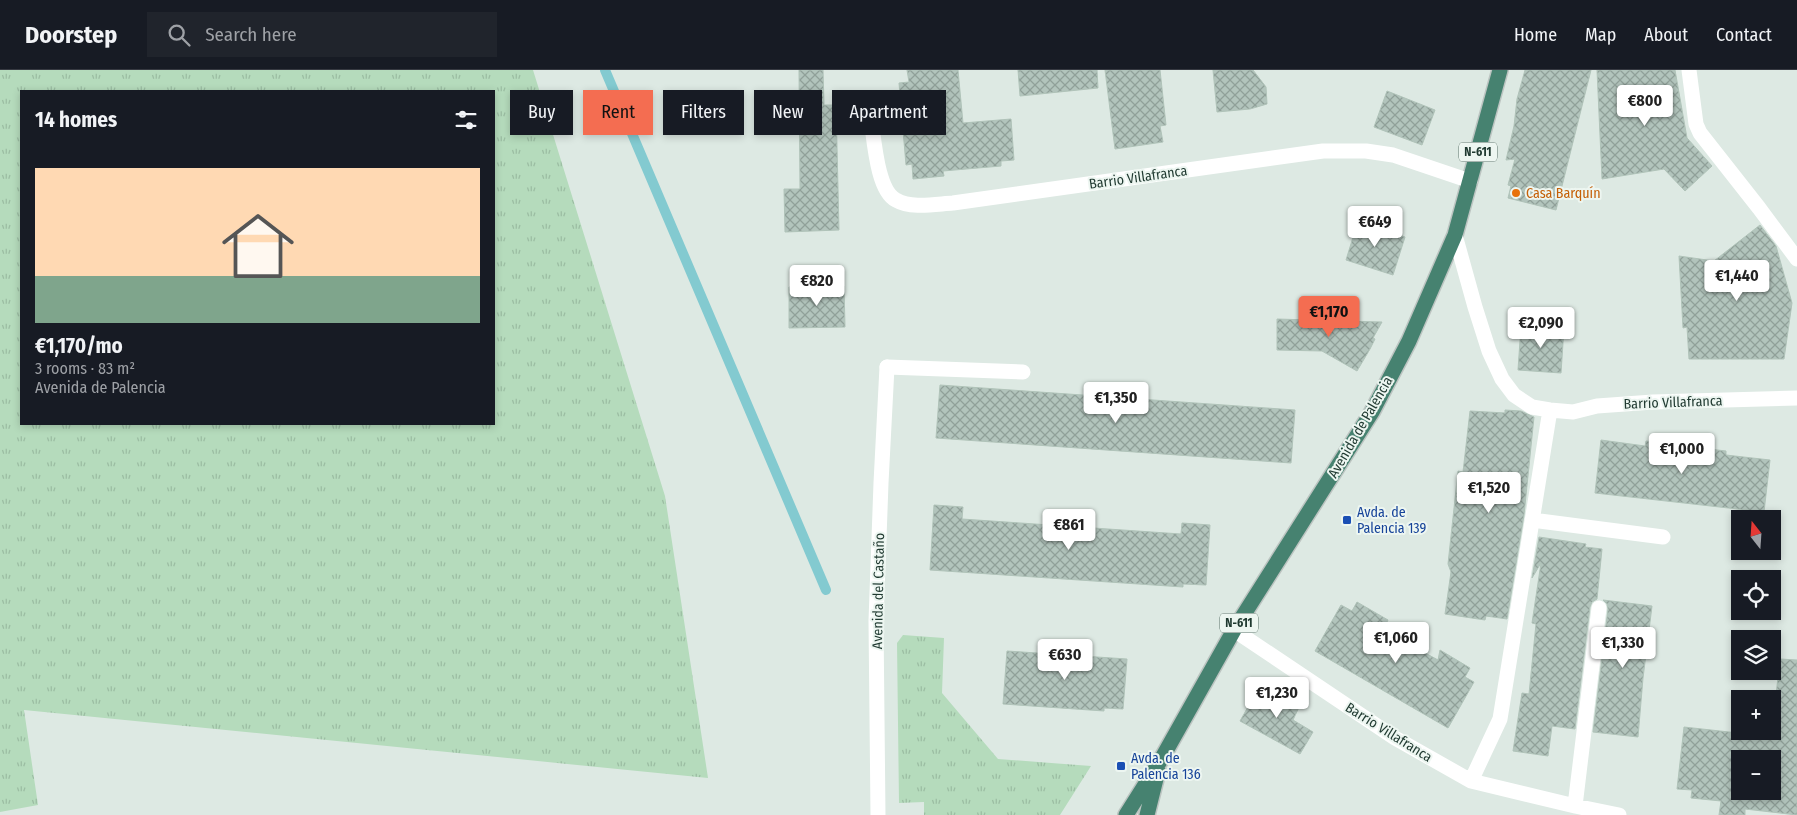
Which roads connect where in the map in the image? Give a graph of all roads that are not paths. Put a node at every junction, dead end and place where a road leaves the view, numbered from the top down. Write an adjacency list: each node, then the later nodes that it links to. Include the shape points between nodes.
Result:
1 (1500, 70): 4 (highway, Avenida de Palencia / N-611)
2 (1689, 70): 6 (street, via 1700,133)
3 (874, 135): 4 (street, Barrio Villafranca, via 888,194 896,201 911,204 953,203 1323,151 1393,155)
4 (1470, 181): 5 (highway, Avenida de Palencia / N-611)
5 (1455, 235): 9 (street, Barrio Villafranca, via 1475,307 1502,379 1514,395 1532,407); 13 (highway, Avenida de Palencia / N-611, via 1409,341 1372,412)
6 (1797, 259)
7 (1023, 372): 17 (street, Avenida del Castaño, via 887,367 876,621)
8 (1797, 398): 9 (street, Barrio Villafranca, via 1653,402 1598,406 1573,412)
9 (1550, 410): 10 (street)
10 (1532, 520): 11 (street); 15 (street, via 1500,719)
11 (1663, 537)
12 (1599, 608): 16 (street)
13 (1234, 630): 14 (highway, Avenida de Palencia / N-611); 15 (street, Barrio Villafranca, via 1395,738)
14 (1162, 758): 18 (highway, N-611); 19 (highway, N-611)
15 (1471, 781): 16 (street, Barrio Villafranca)
16 (1574, 806): 20 (street, Barrio Villafranca)
17 (878, 815)
18 (1126, 815)
19 (1147, 815)
20 (1619, 815)

